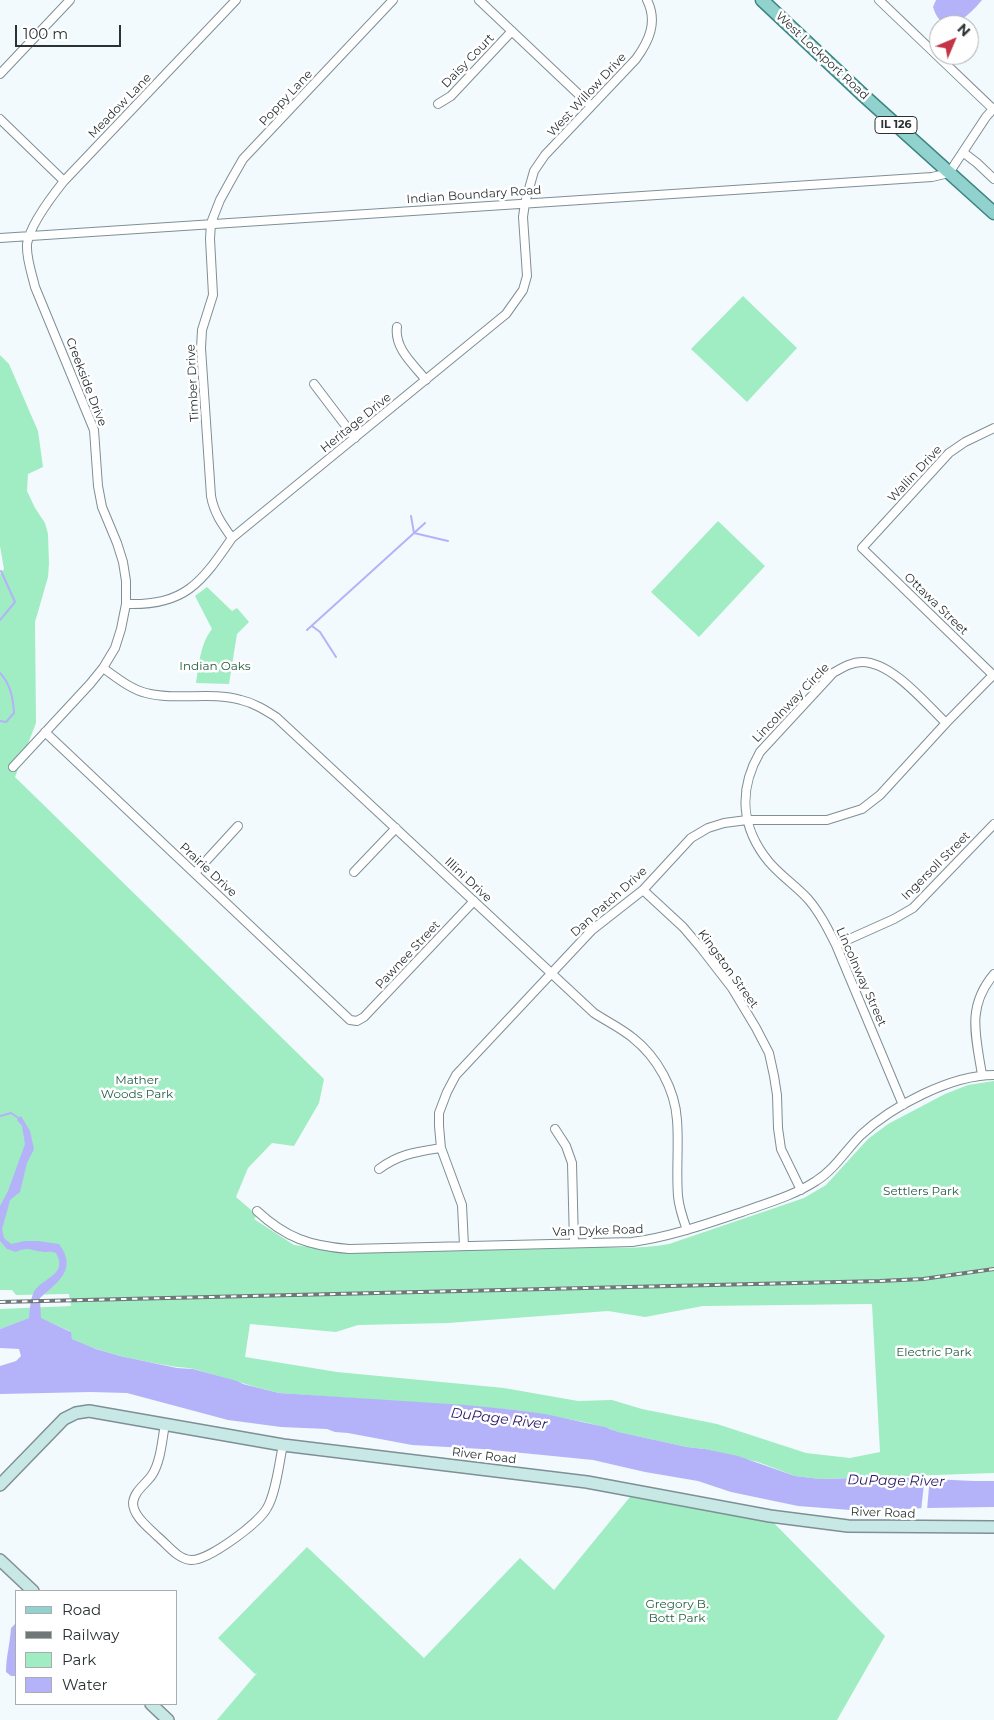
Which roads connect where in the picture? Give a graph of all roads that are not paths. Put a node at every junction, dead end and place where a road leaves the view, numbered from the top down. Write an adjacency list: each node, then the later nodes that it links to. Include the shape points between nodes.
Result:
1 (70, 0): 9 (street)
2 (236, 0): 17 (street, Meadow Lane)
3 (393, 0): 20 (street, Poppy Lane, via 244,160 220,200)
4 (479, 0): 8 (street)
5 (647, 0): 11 (street, West Willow Drive, via 652,33 645,47)
6 (762, 0): 15 (main road, West Lockport Road / IL 126)
7 (879, 0): 12 (street)
8 (512, 31): 10 (street, Daisy Court, via 451,96); 11 (street)
9 (0, 74)
10 (438, 104)
11 (591, 106): 18 (street, West Willow Drive, via 534,171)
12 (994, 109): 14 (street)
13 (0, 119): 17 (street)
14 (964, 154): 15 (street); 16 (street)
15 (949, 174): 18 (street, Indian Boundary Road); 19 (main road, West Lockport Road / IL 126)
16 (994, 179)
17 (64, 180): 21 (street, Meadow Lane, via 40,214)
18 (525, 203): 20 (street, Indian Boundary Road); 24 (street, Heritage Drive, via 526,276 523,290 506,314)
19 (994, 213)
20 (212, 223): 21 (street, Indian Boundary Road); 28 (street, Timber Drive, via 214,294 202,330 201,358 213,508)
21 (30, 235): 22 (street, Indian Boundary Road); 30 (street, Creekside Drive, via 27,245 36,287 94,430 98,486 102,507 123,562)
22 (0, 238)
23 (397, 327): 24 (street, via 399,346)
24 (426, 380): 27 (street, Heritage Drive)
25 (314, 384): 27 (street)
26 (994, 428): 29 (street, Wallin Drive, via 949,453)
27 (355, 438): 28 (street, Heritage Drive)
28 (232, 538): 30 (street, Heritage Drive, via 209,572 183,593 163,602)
29 (862, 548): 32 (street, Ottawa Street)
30 (126, 604): 31 (street, Creekside Drive, via 115,648)
31 (103, 668): 34 (street, Creekside Drive); 39 (street, Illini Drive, via 144,693 165,697 220,696 241,700 276,716)
32 (994, 675): 33 (street, Dan Patch Drive)
33 (946, 723): 36 (street, Dan Patch Drive, via 880,795 862,809 827,820); 36 (street, Lincolnway Circle, via 888,669 861,662 848,664 833,673 760,752 751,767 746,787)
34 (46, 732): 35 (street, Creekside Drive); 41 (street, Prairie Drive)
35 (13, 767)
36 (747, 820): 42 (street, Dan Patch Drive, via 708,828 691,838); 44 (street, Lincolnway Street, via 770,863 809,900)
37 (994, 824): 44 (street, Ingersoll Street, via 913,908)
38 (238, 826): 41 (street)
39 (396, 828): 40 (street); 43 (street, Illini Drive)
40 (354, 872)
41 (195, 873): 47 (street, Prairie Drive, via 350,1020)
42 (643, 890): 45 (street, Dan Patch Drive, via 592,930); 54 (street, Kingston Street, via 701,948 732,988 756,1028 769,1053 774,1076 781,1149)
43 (474, 901): 45 (street, Illini Drive); 47 (street, Pawnee Street)
44 (836, 945): 50 (street, Lincolnway Street)
45 (550, 973): 52 (street, Dan Patch Drive, via 456,1075 439,1113); 56 (street, Illini Drive, via 594,1013 632,1037 658,1066 668,1085 677,1120 678,1198)
46 (994, 974): 48 (street, via 981,992 976,1008 975,1027)
47 (357, 1021)
48 (982, 1075): 49 (street, Van Dyke Road); 50 (street, Van Dyke Road, via 943,1086)
49 (994, 1075)
50 (903, 1105): 54 (street, Van Dyke Road, via 862,1135 818,1180)
51 (555, 1129): 57 (street, via 572,1163)
52 (441, 1148): 53 (street, via 406,1154); 58 (street, Dan Patch Drive, via 462,1205)
53 (379, 1169)
54 (801, 1190): 56 (street, Van Dyke Road)
55 (257, 1211): 58 (street, Van Dyke Road, via 273,1226 294,1238 330,1247)
56 (686, 1230): 57 (street, Van Dyke Road, via 641,1241)
57 (574, 1243): 58 (street, Van Dyke Road)
58 (464, 1246)
59 (166, 1424): 60 (street, River Road); 60 (street, via 156,1466 135,1495 133,1504 135,1513 154,1533 180,1557 190,1560 213,1554 257,1520 267,1508); 61 (street, River Road, via 89,1411 76,1413 54,1428)
60 (283, 1445): 62 (street, River Road, via 587,1482 829,1524)
61 (0, 1485)
62 (994, 1527)
63 (0, 1560): 64 (street)
64 (32, 1590)
65 (152, 1705): 66 (street)
66 (168, 1720)

